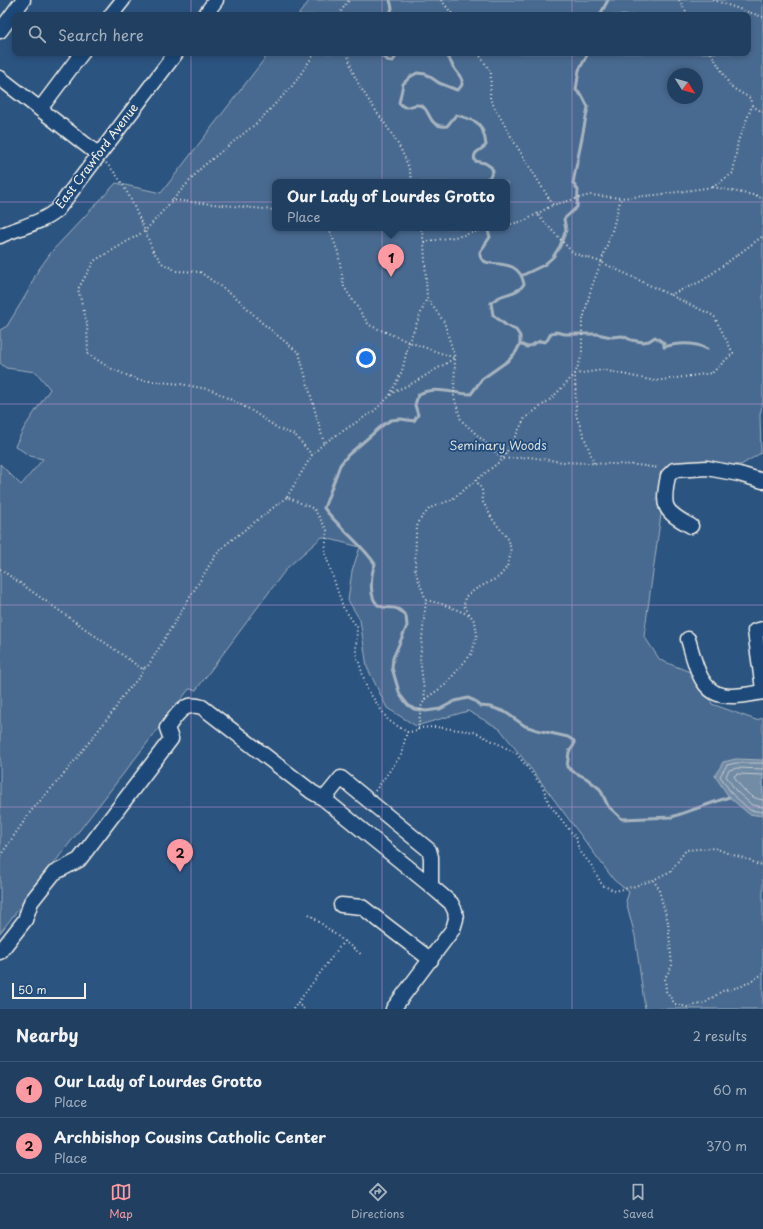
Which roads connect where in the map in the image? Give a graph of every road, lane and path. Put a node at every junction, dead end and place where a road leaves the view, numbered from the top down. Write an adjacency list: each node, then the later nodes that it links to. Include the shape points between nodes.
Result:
1 (23, 0): 8 (street)
2 (123, 0): 9 (street)
3 (216, 0): 10 (street)
4 (351, 0): 11 (path)
5 (441, 0): 12 (path)
6 (679, 0): 13 (path)
7 (713, 0): 14 (path)
8 (14, 12)
9 (113, 12)
10 (207, 12)
11 (340, 12)
12 (451, 12)
13 (686, 12)
14 (748, 12)
15 (751, 13): 17 (path)
16 (12, 15): 18 (street)
17 (763, 17)
18 (0, 31)
19 (80, 56): 27 (street)
20 (174, 56): 29 (street, East Crawford Avenue)
21 (313, 56): 34 (path, via 293,86 258,122 202,167)
22 (348, 56): 30 (path, via 356,79 410,168)
23 (480, 56): 35 (path, via 491,72 490,99)
24 (713, 56): 26 (path, via 731,87 750,98)
25 (0, 78): 27 (street)
26 (752, 106): 28 (path); 31 (path, via 738,141 733,173)
27 (40, 109): 29 (street)
28 (763, 112)
29 (99, 154): 39 (path, via 116,173); 43 (street, East Crawford Avenue, via 53,214)
30 (412, 179)
31 (713, 187): 32 (path); 33 (path)
32 (621, 198): 35 (path, via 590,195); 46 (path)
33 (763, 199)
34 (171, 200): 36 (path); 39 (path)
35 (553, 204): 37 (path)
36 (272, 210)
37 (537, 214): 38 (path); 46 (path, via 573,253)
38 (510, 224)
39 (145, 231): 53 (path, via 153,251 163,264 177,271 200,272 238,298 261,322 299,353); 54 (path, via 94,261 78,289 87,323 88,354 110,368 138,380 212,390 294,435)
40 (330, 231): 49 (path, via 338,252 344,287 369,324)
41 (422, 231): 45 (path)
42 (481, 231): 45 (path)
43 (0, 236)
44 (763, 236): 47 (path, via 702,281)
45 (424, 242): 48 (path)
46 (601, 262): 47 (path); 51 (path, via 591,289 582,327 582,355)
47 (670, 295): 51 (path, via 714,316 733,353 712,373 655,381 603,370)
48 (427, 298): 49 (path); 50 (path, via 444,322)
49 (409, 342): 50 (path); 52 (path, via 402,371)
50 (455, 358): 52 (path, via 413,383 394,391); 55 (path, via 454,396 461,420)
51 (575, 374): 55 (path, via 552,398 525,418); 56 (path, via 576,415)
52 (389, 397): 53 (path, via 374,411)
53 (324, 443): 54 (path)
54 (312, 455): 60 (path)
55 (502, 459): 56 (path, via 529,458 586,464); 58 (path)
56 (594, 462): 57 (path)
57 (674, 470): 59 (street, via 707,468); 61 (street, via 668,476 664,503 675,518)
58 (476, 480): 63 (path, via 451,500 430,508 418,522 415,571); 64 (path, via 482,490 483,502 509,540 511,553 507,567 499,577 465,597 464,606)
59 (763, 481)
60 (288, 497): 67 (path, via 225,545 215,556 148,666); 71 (path, via 314,509 327,530 325,553 342,607 357,627 356,652 367,689 388,720)
61 (691, 526)
62 (0, 569): 67 (path)
63 (426, 600): 64 (path); 69 (path, via 420,658)
64 (470, 615): 69 (path, via 475,622 477,634 472,653 445,685)
65 (763, 629): 68 (street, via 755,631)
66 (688, 639): 68 (street, via 699,672 712,691 731,696)
67 (144, 668): 74 (path, via 65,773 31,811)
68 (763, 690)
69 (425, 699): 70 (path)
70 (418, 728): 71 (path, via 418,731); 76 (path, via 475,732 516,753 542,787 549,804 576,838 579,850 592,866 602,885 615,890)
71 (406, 732): 73 (path, via 401,755)
72 (324, 799): 73 (street, via 341,778); 77 (street); 81 (street, via 202,708 195,705 187,706 181,709 167,728 171,739 78,860 54,873 31,902 25,920)
73 (369, 800): 77 (street, via 429,850)
74 (0, 856)
75 (763, 864): 76 (path, via 758,865 715,848 686,850 671,871)
76 (652, 880): 84 (path, via 658,887 668,922 672,966 665,978 666,991 675,1004 687,1007 705,1002 722,991 740,987)
77 (432, 886): 83 (street, via 451,903 456,911 456,919 448,937)
78 (341, 905): 83 (street, via 362,907)
79 (308, 914): 80 (path)
80 (344, 941): 82 (path); 85 (path)
81 (0, 952)
82 (362, 955)
83 (430, 960): 88 (street)
84 (763, 974)
85 (297, 1004): 86 (path); 87 (path)
86 (293, 1009)
87 (304, 1009)
88 (393, 1009)

